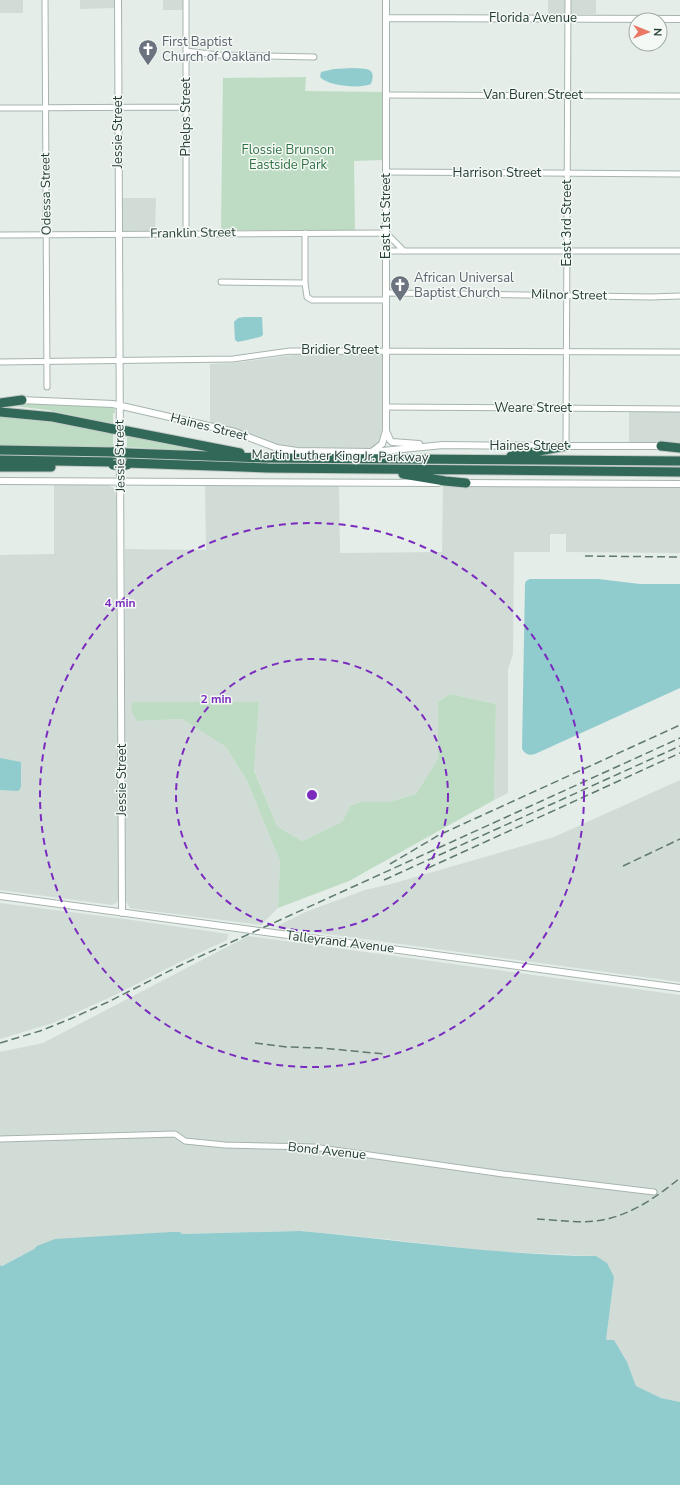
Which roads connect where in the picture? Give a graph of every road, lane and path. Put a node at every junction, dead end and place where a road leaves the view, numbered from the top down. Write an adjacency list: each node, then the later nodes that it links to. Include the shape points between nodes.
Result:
1 (45, 0): 17 (street, Odessa Street)
2 (118, 0): 14 (street, Jessie Street)
3 (186, 0): 9 (street, Phelps Street)
4 (386, 0): 6 (street, East 1st Street)
5 (568, 0): 7 (street, East 3rd Street)
6 (387, 18): 7 (street, Florida Avenue); 11 (street, East 1st Street)
7 (568, 18): 8 (street, Florida Avenue); 12 (street, East 3rd Street)
8 (680, 19)
9 (186, 51): 10 (street, via 218,55); 15 (street, Phelps Street)
10 (314, 57)
11 (387, 95): 12 (street, Van Buren Street); 18 (street, East 1st Street)
12 (567, 96): 13 (street, Van Buren Street); 19 (street, East 3rd Street)
13 (680, 96)
14 (118, 107): 15 (street); 17 (street); 26 (street, Jessie Street)
15 (186, 107): 21 (street, Phelps Street)
16 (0, 108): 17 (street)
17 (46, 108): 25 (street, Odessa Street)
18 (386, 172): 19 (street, Harrison Street); 23 (street, East 1st Street)
19 (567, 174): 20 (street, Harrison Street); 29 (street, East 3rd Street)
20 (680, 174)
21 (186, 233): 22 (street, Franklin Street); 26 (street, Franklin Street)
22 (305, 233): 23 (street, Franklin Street); 32 (street)
23 (386, 233): 27 (street, East 1st Street); 28 (street)
24 (0, 235): 25 (street, Franklin Street)
25 (47, 235): 26 (street, Franklin Street); 41 (street, Odessa Street)
26 (119, 235): 39 (street, Jessie Street)
27 (386, 251): 28 (street); 34 (street, East 1st Street)
28 (404, 251): 29 (street)
29 (567, 251): 30 (street); 33 (street, East 3rd Street)
30 (680, 252)
31 (221, 282): 32 (street)
32 (305, 283): 34 (street, Milnor Street, via 306,295 312,300)
33 (567, 295): 34 (street, Milnor Street); 35 (street, Milnor Street); 37 (street, East 3rd Street)
34 (386, 296): 36 (street, East 1st Street)
35 (680, 296)
36 (386, 350): 37 (street, Bridier Street); 39 (street, Bridier Street, via 290,351 233,359); 47 (street, East 1st Street)
37 (567, 351): 38 (street, Bridier Street); 48 (street, East 3rd Street)
38 (680, 352)
39 (120, 361): 41 (street, Bridier Street); 46 (street, Jessie Street)
40 (0, 362): 41 (street, Bridier Street)
41 (48, 362): 42 (street, Odessa Street)
42 (48, 387)
43 (0, 400): 44 (street, Haines Street)
44 (22, 400): 45 (highway); 46 (street, Haines Street)
45 (0, 403)
46 (119, 406): 57 (street, Haines Street, via 235,432 289,450); 67 (street, Jessie Street)
47 (386, 407): 48 (street, Weare Street); 51 (street, East 1st Street)
48 (566, 408): 49 (street, Weare Street); 53 (street, East 3rd Street)
49 (680, 409)
50 (0, 412): 58 (highway, bridge, via 53,417)
51 (386, 431): 52 (street, via 390,440 396,443); 57 (street, East 1st Street, via 382,444)
52 (443, 445): 53 (street, Haines Street); 57 (street, Haines Street)
53 (566, 446): 54 (street, Haines Street); 60 (highway, via 526,454)
54 (661, 446): 55 (highway)
55 (680, 447)
56 (0, 450): 58 (highway, Martin Luther King Jr. Parkway, bridge)
57 (372, 452)
58 (265, 458): 60 (highway, Martin Luther King Jr. Parkway)
59 (0, 460): 62 (highway, Martin Luther King Jr. Parkway)
60 (468, 460): 61 (highway, Martin Luther King Jr. Parkway)
61 (680, 461)
62 (113, 464): 63 (highway); 64 (highway, Martin Luther King Jr. Parkway, bridge)
63 (0, 467)
64 (366, 469): 65 (highway, Martin Luther King Jr. Parkway); 68 (highway)
65 (680, 472)
66 (0, 482): 67 (street)
67 (120, 482): 68 (street); 71 (street, Jessie Street)
68 (466, 483): 69 (street)
69 (680, 484)
70 (0, 896): 71 (street, Talleyrand Avenue)
71 (122, 913): 72 (street, Talleyrand Avenue)
72 (680, 988)
73 (0, 1139): 74 (street, Bond Avenue, via 175,1134 185,1141 224,1146 313,1147)
74 (654, 1192)

